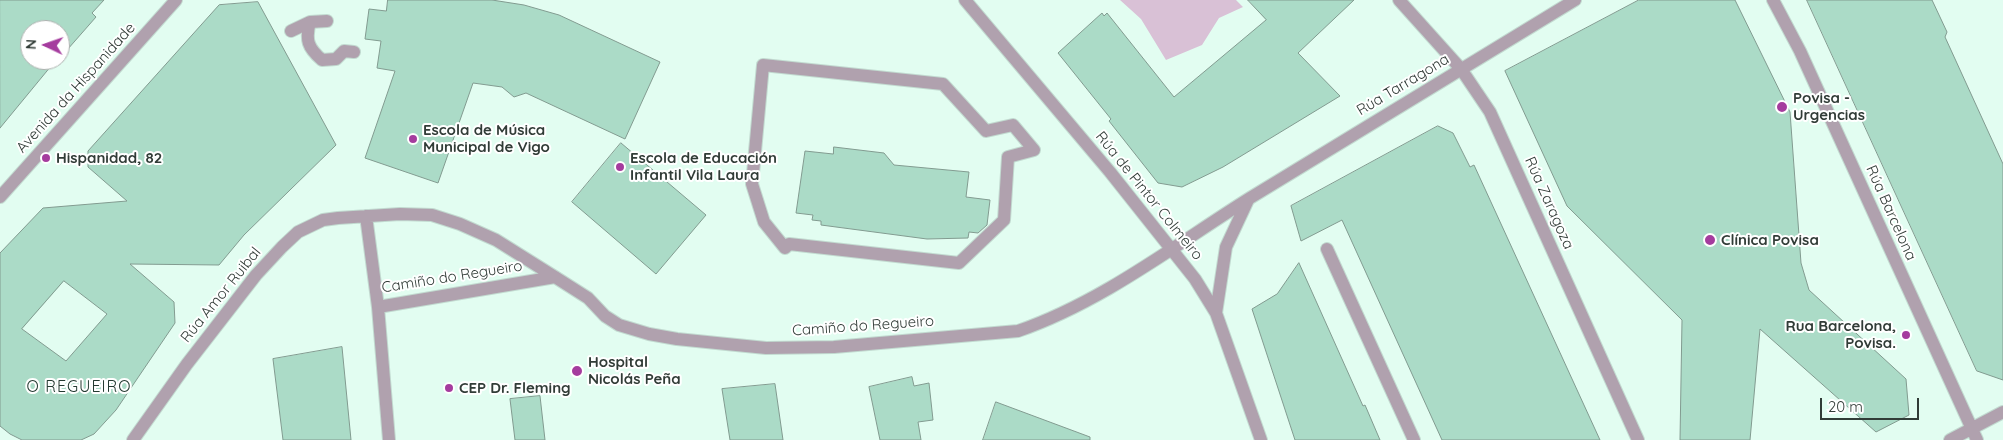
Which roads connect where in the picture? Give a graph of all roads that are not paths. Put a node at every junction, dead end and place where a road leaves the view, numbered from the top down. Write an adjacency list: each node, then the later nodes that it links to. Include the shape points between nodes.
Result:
1 (176, 0): 11 (street, Avenida da Hispanidade)
2 (966, 0): 15 (street, Rúa de Pintor Colmeiro)
3 (1399, 0): 10 (street, Rúa Zaragoza)
4 (1576, 0): 10 (street, Rúa Tarragona)
5 (1773, 0): 21 (street, Rúa Barcelona, via 1800,51)
6 (327, 21): 7 (street)
7 (310, 22): 8 (street); 9 (street, via 306,37 311,51 322,60 336,59 344,51)
8 (291, 31)
9 (354, 52)
10 (1461, 69): 12 (street, Rúa Tarragona); 26 (street, Rúa Zaragoza, via 1490,112)
11 (0, 197)
12 (1248, 200): 15 (street, Rúa Tarragona); 19 (street, via 1226,247)
13 (366, 216): 17 (street, Camiño do Regueiro, via 432,215 496,240); 18 (street, Camiño do Regueiro); 22 (street, Rúa Amor Ruibal, via 323,220 298,232 282,247 222,320)
14 (764, 222): 14 (street, via 752,184 763,65 943,84 986,131 1013,125 1034,150 1008,157 1004,220 959,263 789,244 785,248)
15 (1171, 249): 17 (street, Camiño do Regueiro, via 1115,284 1018,331 834,347 766,348 701,343 649,334 619,325 588,298); 19 (street, Rúa de Pintor Colmeiro, via 1196,279)
16 (1327, 249): 25 (street)
17 (555, 276): 18 (street, Camiño do Regueiro)
18 (378, 307): 23 (street)
19 (1216, 313): 24 (street, Rúa de Pintor Colmeiro)
20 (2003, 412): 21 (street)
21 (1974, 434): 27 (street)
22 (133, 440)
23 (389, 440)
24 (1261, 440)
25 (1414, 440)
26 (1638, 440)
27 (1950, 440)

